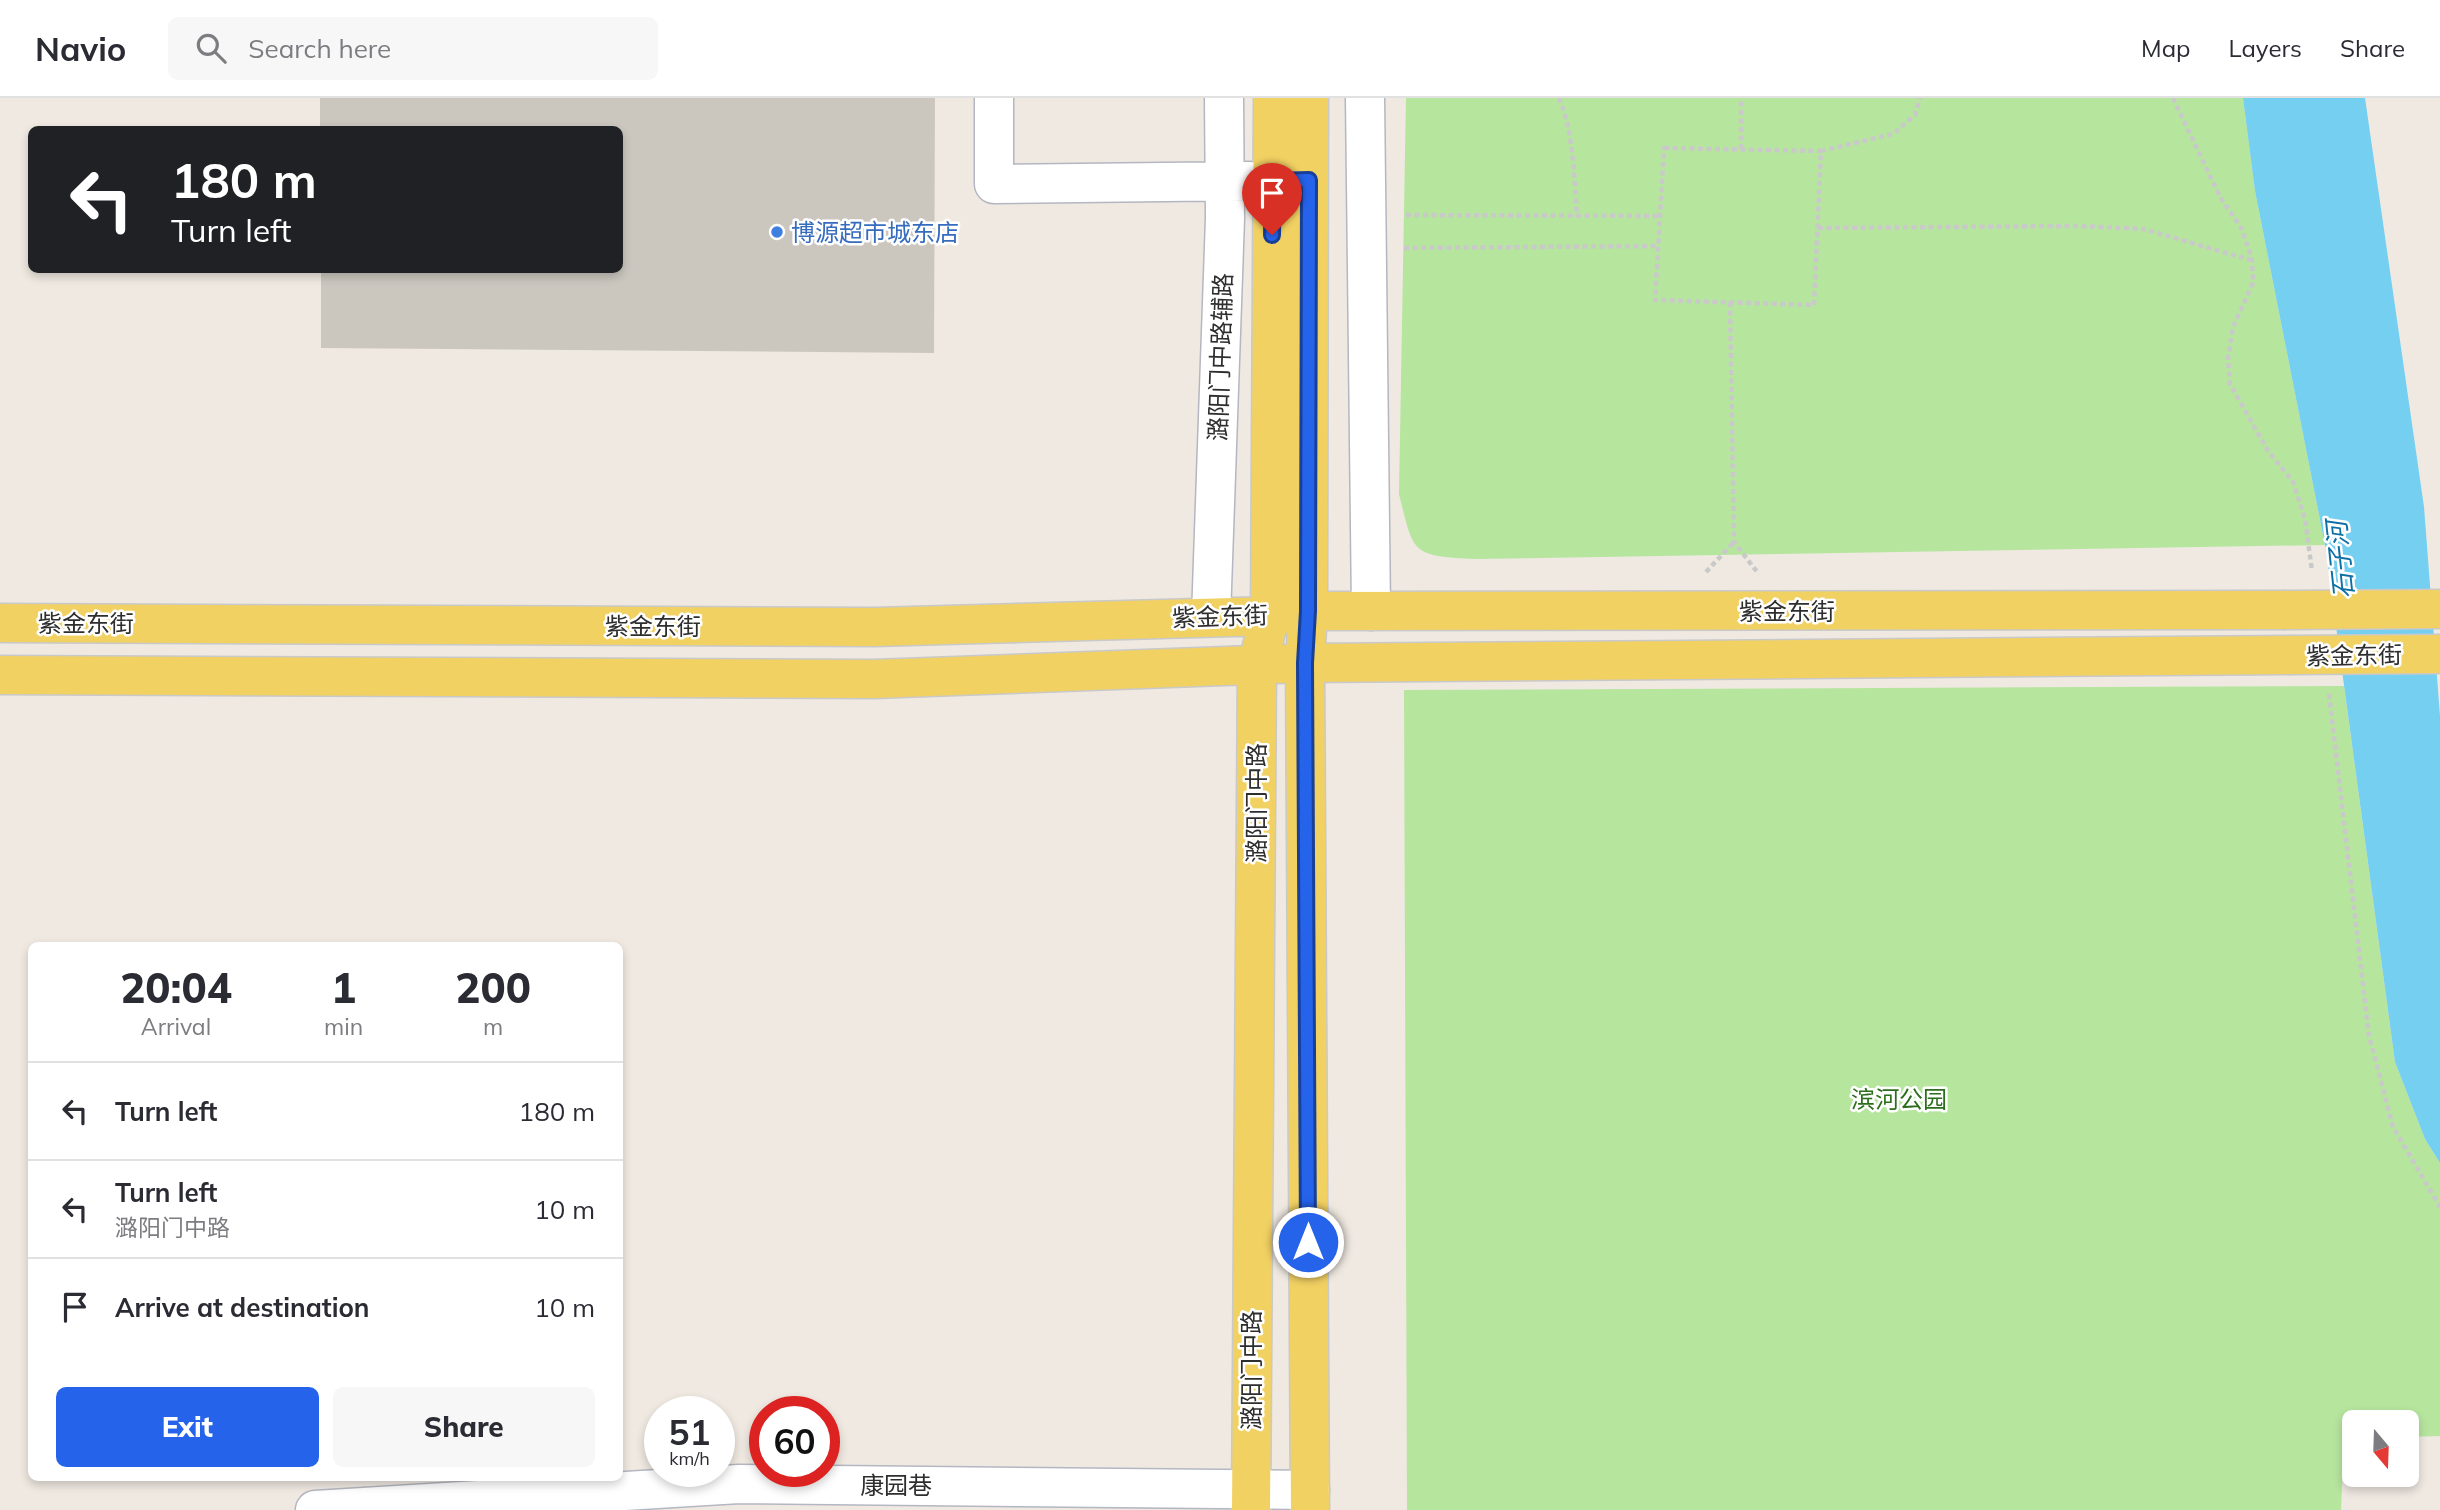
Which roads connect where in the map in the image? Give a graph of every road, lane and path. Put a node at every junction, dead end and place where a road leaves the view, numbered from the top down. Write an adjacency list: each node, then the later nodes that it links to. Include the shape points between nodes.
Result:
1 (994, 98): 12 (street, via 994,184)
2 (1224, 98): 12 (street, 潞阳门中路辅路)
3 (1273, 98): 11 (main road, 潞阳门中路)
4 (1309, 98): 11 (main road, 潞阳门中路)
5 (1364, 98): 16 (street)
6 (1559, 98): 13 (path, via 1573,160)
7 (1741, 98): 9 (path)
8 (1920, 98): 10 (path, via 1915,115 1893,134)
9 (1741, 149): 10 (path); 14 (path, via 1664,148)
10 (1821, 151): 15 (path)
11 (1291, 180): 12 (street); 21 (main road, 潞阳门中路); 24 (main road, 潞阳门中路)
12 (1224, 182): 25 (street, 潞阳门中路辅路)
13 (1577, 216): 14 (path); 16 (path)
14 (1660, 216): 17 (path)
15 (1818, 228): 18 (path, via 2143,229); 19 (path, via 1814,305)
16 (1366, 231): 17 (path); 22 (street)
17 (1658, 246): 19 (path, via 1655,300)
18 (2252, 260)
19 (1730, 302): 23 (path, via 1734,542)
20 (2440, 609): 23 (main road, 紫金东街, bridge)
21 (1308, 611): 22 (main road, 紫金东街); 24 (main road, 紫金东街); 28 (main road, 潞阳门中路)
22 (1371, 611): 23 (main road, 紫金东街)
23 (1785, 611)
24 (1270, 616): 25 (main road, 紫金东街); 29 (main road, 潞阳门中路)
25 (1210, 617): 26 (main road, 紫金东街, via 874,627)
26 (0, 623)
27 (2440, 654): 28 (main road, 紫金东街, bridge)
28 (1305, 663): 29 (main road, 紫金东街); 32 (main road, 潞阳门中路)
29 (1257, 666): 30 (main road, 紫金东街, via 874,679); 31 (main road, 潞阳门中路)
30 (0, 675)
31 (1251, 1499): 32 (street, 康园巷); 33 (street, 康园巷, via 739,1484)
32 (1310, 1500)
33 (315, 1510)

